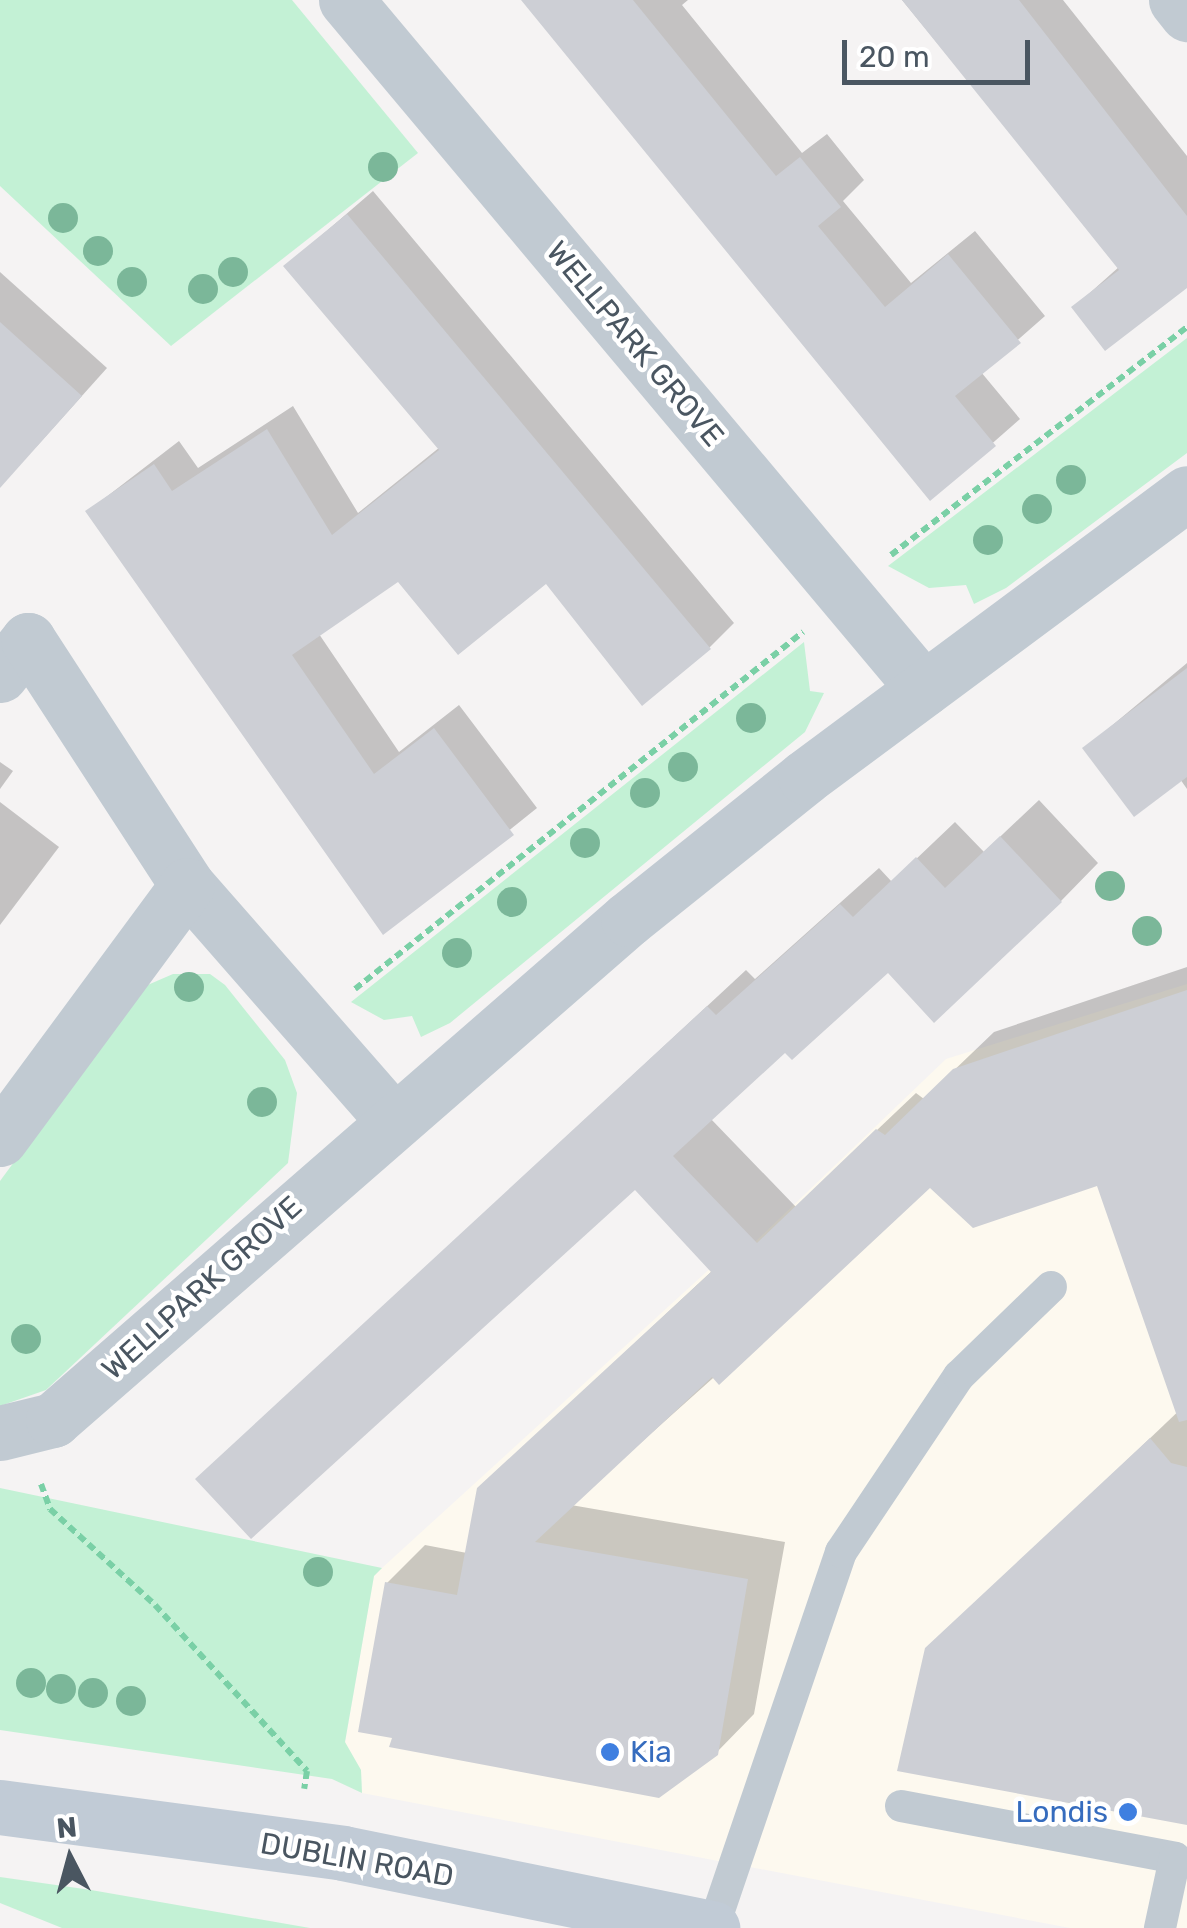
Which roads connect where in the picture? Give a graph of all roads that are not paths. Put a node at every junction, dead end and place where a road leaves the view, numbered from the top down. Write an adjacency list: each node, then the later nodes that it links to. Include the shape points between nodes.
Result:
1 (346, 0): 6 (street, WELLPARK GROVE)
2 (1176, 0): 3 (street)
3 (1187, 14)
4 (1187, 493): 6 (street, WELLPARK GROVE)
5 (0, 675): 7 (street, via 28,640)
6 (924, 688): 8 (street, WELLPARK GROVE, via 658,894)
7 (186, 885): 8 (street); 9 (street)
8 (392, 1119): 11 (street, WELLPARK GROVE, via 64,1411)
9 (0, 1139)
10 (1051, 1286): 14 (lane, via 959,1376 841,1552)
11 (11, 1432)
12 (901, 1806): 15 (lane, via 1175,1858)
13 (0, 1807): 14 (main road, DUBLIN ROAD, via 293,1847)
14 (713, 1928)
15 (1160, 1928)

